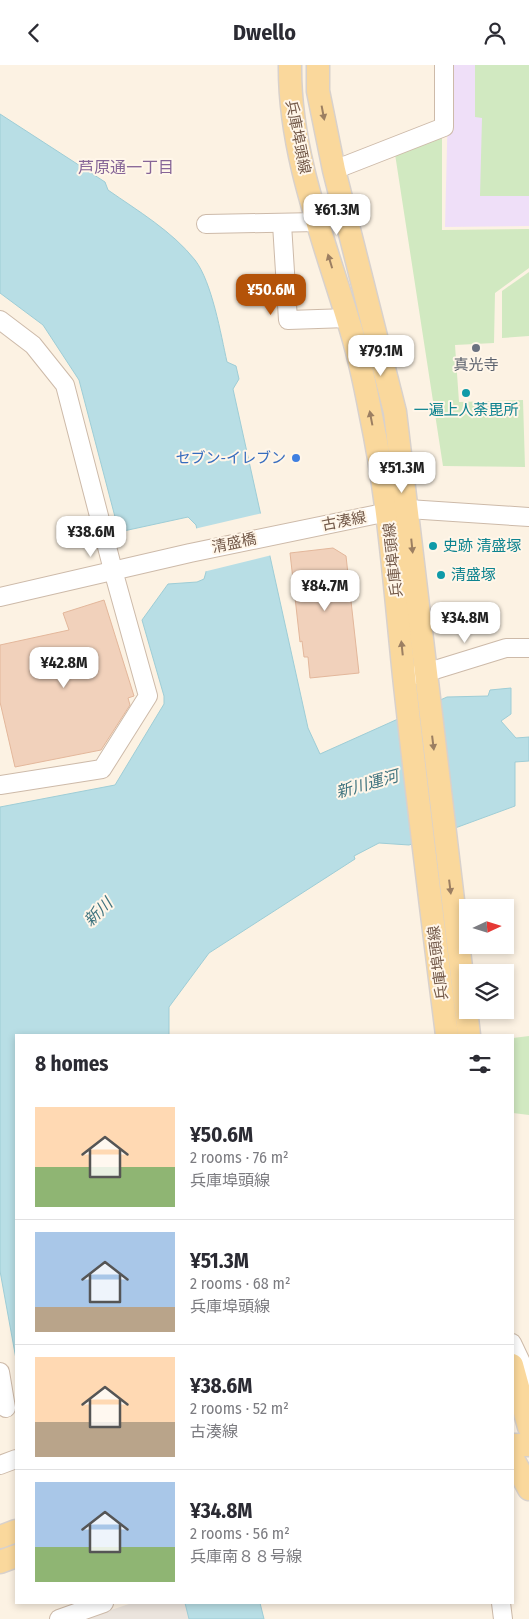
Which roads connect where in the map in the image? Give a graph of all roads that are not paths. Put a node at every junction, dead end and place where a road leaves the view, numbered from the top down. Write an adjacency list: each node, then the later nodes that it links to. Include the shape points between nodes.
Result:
1 (290, 65): 6 (main road, 兵庫埠頭線, via 290,93 301,159)
2 (318, 65): 4 (main road, 兵庫埠頭線, one-way to 4, via 318,91)
3 (444, 65): 4 (street, via 444,127)
4 (334, 169): 5 (main road, 兵庫埠頭線)
5 (346, 214): 6 (main road); 11 (main road, 兵庫埠頭線)
6 (318, 222): 8 (street); 10 (main road, 兵庫埠頭線, one-way to 6)
7 (206, 224): 8 (street)
8 (282, 224): 10 (street, via 288,320)
9 (0, 320): 15 (street, via 33,345 65,385)
10 (350, 325): 11 (main road); 12 (main road, 兵庫埠頭線, one-way to 10)
11 (374, 326): 12 (main road, 兵庫埠頭線, via 395,412)
12 (398, 511): 13 (street, 古湊線); 14 (street, 古湊線); 18 (main road, 兵庫埠頭線)
13 (529, 517)
14 (279, 533): 15 (street, 清盛橋)
15 (113, 570): 16 (street); 19 (street, via 148,696 102,769)
16 (0, 597)
17 (529, 648): 18 (street, via 506,648)
18 (416, 685): 20 (main road, 兵庫埠頭線)
19 (1, 781)
20 (434, 840): 21 (main road, 兵庫埠頭線); 22 (main road, 兵庫埠頭線, one-way to 22)
21 (447, 1034)
22 (469, 1034)
23 (514, 1347): 26 (street)
24 (0, 1372): 27 (street)
25 (514, 1374): 28 (main road)
26 (529, 1379)
27 (8, 1407)
28 (524, 1422)
29 (514, 1445): 30 (main road)
30 (529, 1445)
31 (15, 1459): 33 (street)
32 (514, 1461): 34 (main road)
33 (0, 1465)
34 (529, 1489)
35 (15, 1531): 36 (main road)
36 (0, 1537)
37 (15, 1556): 38 (main road)
38 (0, 1562)
39 (101, 1604): 41 (street)
40 (501, 1604): 42 (street)
41 (58, 1619)
42 (503, 1619)

